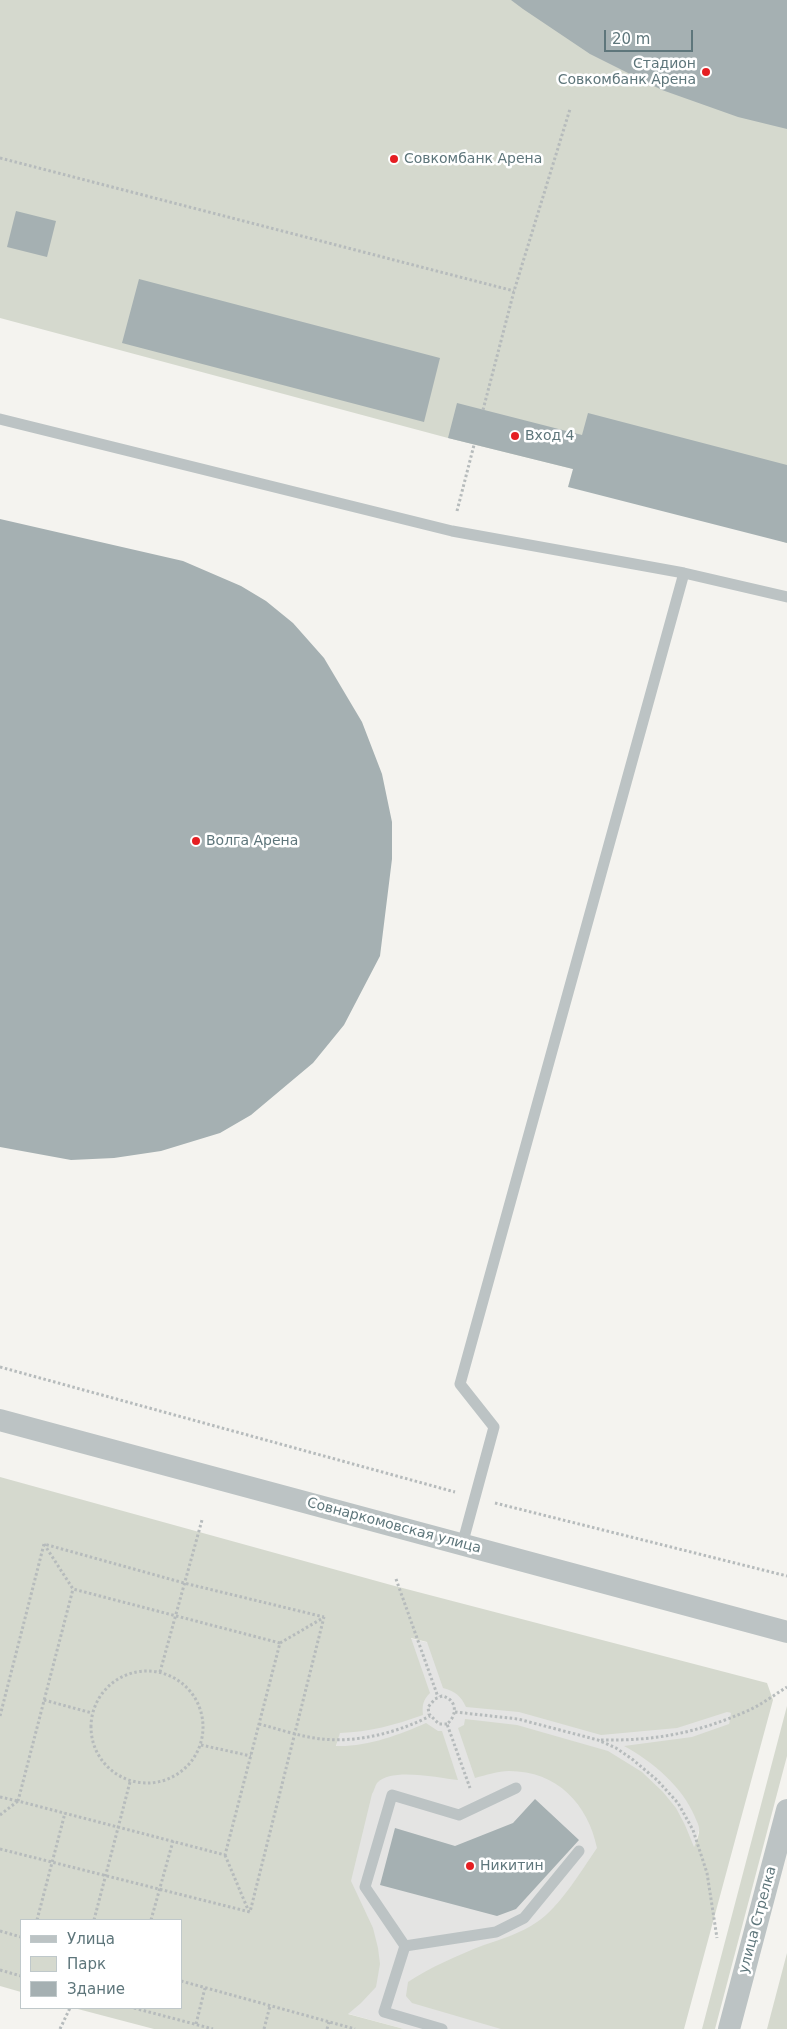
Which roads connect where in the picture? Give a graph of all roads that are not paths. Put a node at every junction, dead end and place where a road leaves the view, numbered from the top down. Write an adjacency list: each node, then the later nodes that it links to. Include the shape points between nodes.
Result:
1 (0, 419): 2 (lane, via 452,531)
2 (684, 573): 3 (lane); 5 (lane, via 460,1384 494,1427)
3 (787, 597)
4 (0, 1420): 5 (street, Совнаркомовская улица)
5 (462, 1545): 6 (street, Совнаркомовская улица)
6 (787, 1632)
7 (516, 1788): 10 (lane, via 459,1815 392,1795 365,1887)
8 (787, 1810): 12 (street, улица Стрелка)
9 (579, 1851): 10 (lane, via 524,1918 496,1932)
10 (405, 1946): 11 (lane, via 384,2012)
11 (442, 2029)
12 (729, 2029)

